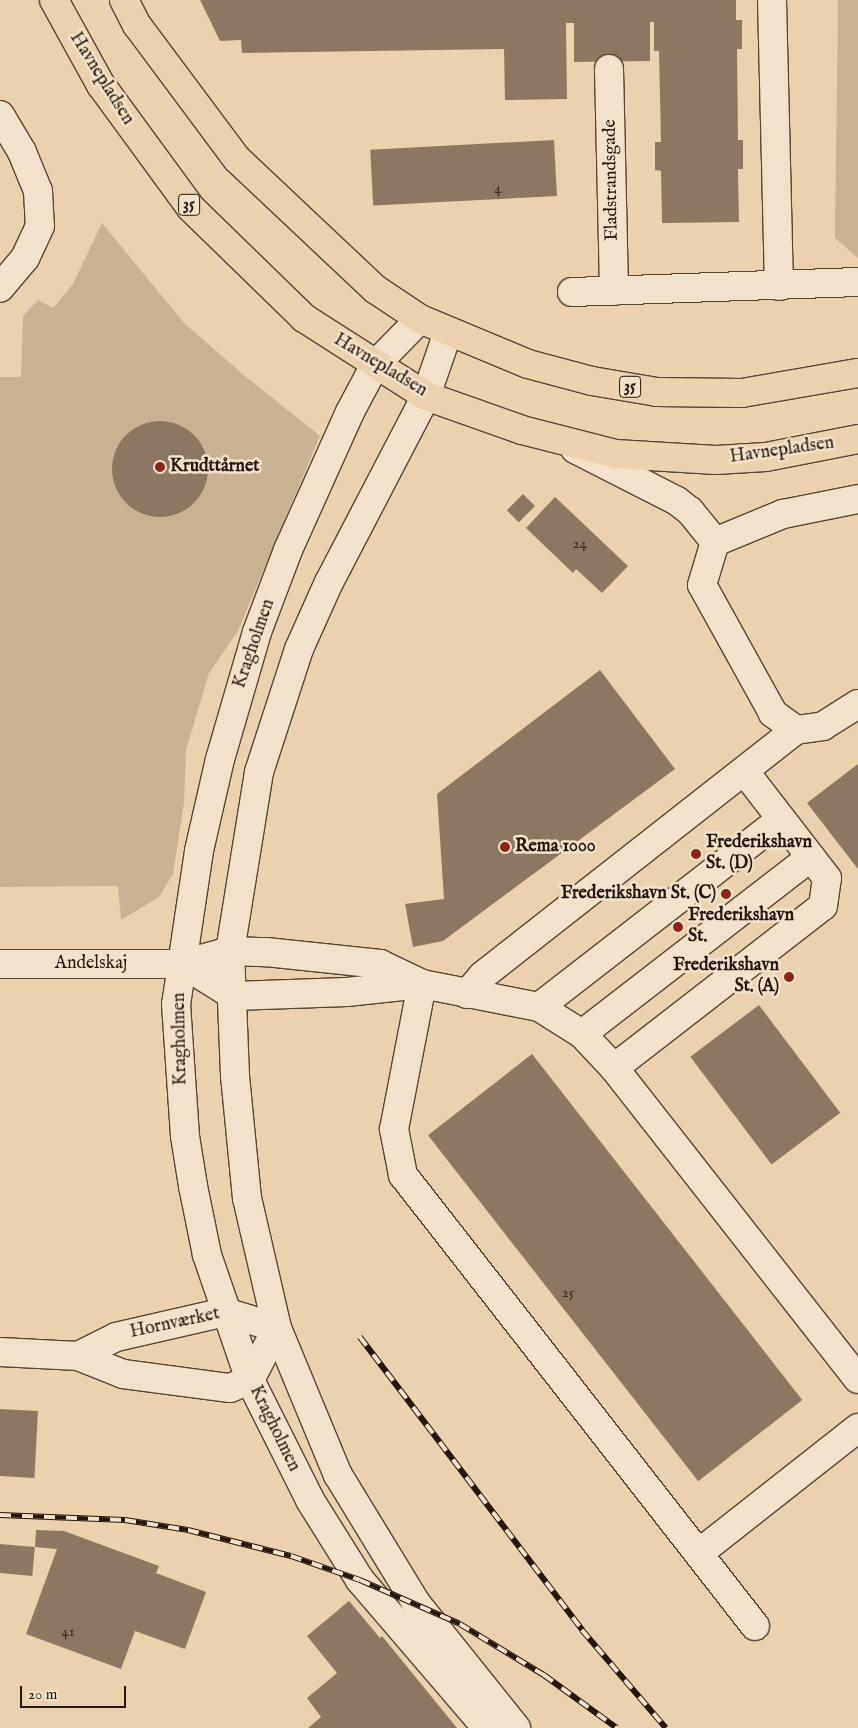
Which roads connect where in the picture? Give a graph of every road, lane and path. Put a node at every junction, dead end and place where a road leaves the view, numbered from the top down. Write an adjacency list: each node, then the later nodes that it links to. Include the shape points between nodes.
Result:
1 (54, 0): 13 (main road, Havnepladsen / 35, via 101,85 191,208 304,318)
2 (124, 0): 11 (main road, 35, via 137,25 237,159 376,289)
3 (772, 0): 7 (street)
4 (609, 69): 9 (street, Fladstrandsgade)
5 (0, 115): 8 (street, via 22,152 38,191 40,226 25,258)
6 (858, 282): 7 (street)
7 (779, 286): 9 (street)
8 (0, 288)
9 (614, 291): 10 (street)
10 (572, 292)
11 (420, 318): 12 (main road, 35); 13 (street, Kragholmen)
12 (448, 332): 14 (main road, 35, via 528,364 592,381 657,392 742,393); 15 (street)
13 (375, 365): 15 (main road, Havnepladsen / 35); 27 (street, Kragholmen, via 350,412 288,550 257,632 220,758 201,842)
14 (858, 374)
15 (426, 396): 17 (main road, Havnepladsen / 35); 25 (street, via 329,582 299,649 259,772)
16 (858, 439): 17 (main road, Havnepladsen / 35, via 766,457 716,460 616,454)
17 (556, 440): 19 (street, via 677,501 690,511)
18 (858, 499): 19 (street, via 783,514)
19 (715, 542): 21 (street, via 702,585 773,713)
20 (858, 704): 21 (street, via 823,726)
21 (796, 730): 22 (street)
22 (745, 772): 23 (street); 29 (street, via 482,976)
23 (781, 819): 24 (street); 31 (street)
24 (811, 857): 32 (street); 33 (street, via 826,878 823,906)
25 (230, 951): 27 (street, Andelskaj); 28 (street, via 380,964); 30 (street)
26 (0, 964): 27 (street, Andelskaj)
27 (183, 964): 30 (street); 34 (street, Kragholmen, via 176,1004 185,1136 207,1255)
28 (422, 984): 29 (street); 30 (street, via 347,992); 41 (street, via 394,1129 404,1175)
29 (467, 994): 31 (street)
30 (234, 996): 35 (street, via 234,1076 247,1198)
31 (539, 1007): 32 (street)
32 (582, 1034): 33 (street)
33 (614, 1068): 38 (street)
34 (225, 1312): 35 (street, Hornværket); 37 (street, Hornværket, via 116,1337); 39 (street, Kragholmen)
35 (277, 1328): 39 (street); 44 (street, via 353,1502 416,1603)
36 (0, 1352): 37 (street, Hornværket)
37 (78, 1356): 39 (street, Hornværket, via 122,1374 207,1386 230,1388)
38 (858, 1378)
39 (250, 1380): 43 (street, Kragholmen, via 310,1500 360,1580)
40 (858, 1428): 41 (street)
41 (698, 1553): 42 (street)
42 (755, 1626)
43 (487, 1728)
44 (516, 1728)

